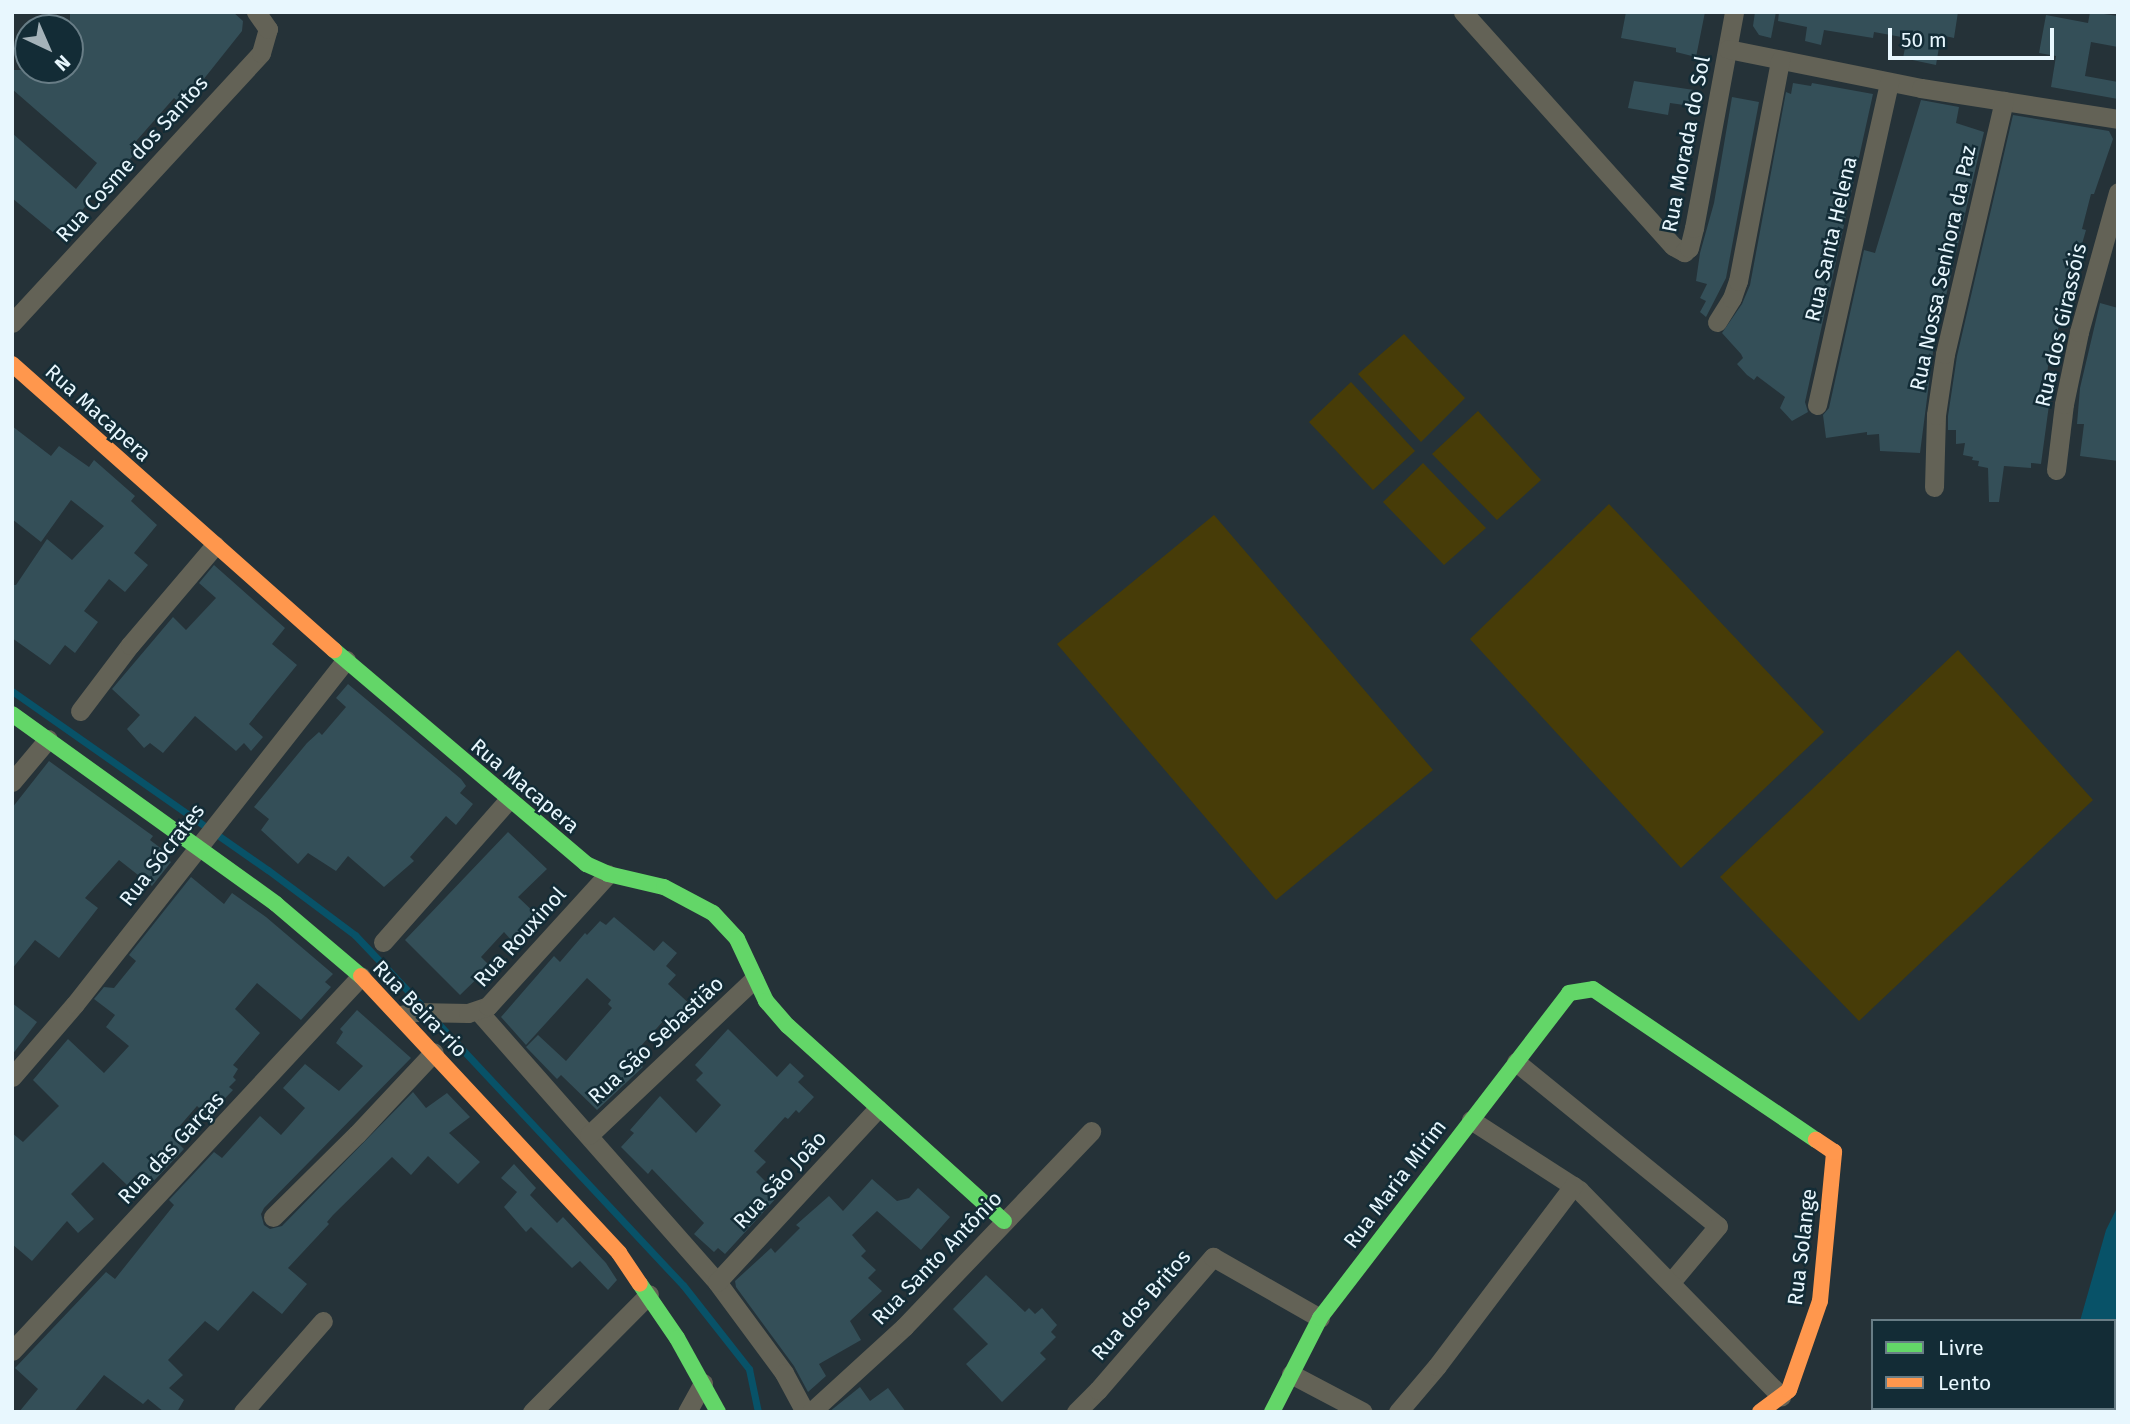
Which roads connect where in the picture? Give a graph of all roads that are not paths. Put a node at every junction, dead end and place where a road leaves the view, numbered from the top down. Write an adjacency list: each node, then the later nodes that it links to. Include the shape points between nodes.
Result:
1 (1463, 12): 4 (street, Rua Morada do Sol, via 1684,253 1689,248)
2 (1734, 12): 4 (street, Rua Morada do Sol)
3 (259, 15): 11 (street, Rua Cosme dos Santos, via 268,29 261,52)
4 (1728, 50): 5 (street)
5 (1780, 60): 6 (street); 10 (street, via 1738,281)
6 (1889, 82): 7 (street); 13 (street, Rua Santa Helena)
7 (2004, 100): 8 (street); 15 (street, Rua Nossa Senhora da Paz, via 1945,354 1936,415)
8 (2118, 119)
9 (2118, 192): 14 (street, Rua dos Girassóis, via 2079,331)
10 (1717, 322)
11 (12, 323)
12 (12, 364): 16 (street, Rua Macapera)
13 (1817, 405)
14 (2056, 470)
15 (1934, 487)
16 (215, 545): 17 (street, Rua Macapera); 18 (street)
17 (346, 660): 22 (street, Rua Macapera); 23 (street, Rua Sócrates)
18 (80, 711)
19 (12, 714): 20 (street, Rua Beira-rio)
20 (48, 739): 21 (street); 23 (street, Rua Beira-rio)
21 (12, 782)
22 (508, 800): 24 (street, Rua Macapera, via 586,864); 25 (street)
23 (200, 845): 26 (street, Rua Beira-rio); 32 (street, Rua Sócrates)
24 (608, 874): 27 (street, Rua Macapera, via 664,887 713,913 737,939); 28 (street, Rua Rouxinol)
25 (383, 942)
26 (361, 976): 29 (street, Rua Beira-rio); 46 (street, Rua das Garças)
27 (754, 979): 33 (street, Rua Macapera, via 788,1027); 36 (street, Rua São Sebastião)
28 (479, 1012): 29 (street, Rua Rouxinol); 36 (street)
29 (408, 1014): 30 (street, Rua Beira-rio)
30 (434, 1052): 39 (street); 43 (street, Rua Beira-rio, via 596,1225)
31 (1516, 1062): 34 (street, Rua Maria Mirim); 37 (street, Rua Maria Mirim, via 1569,993 1593,989); 42 (street, via 1718,1226)
32 (12, 1077)
33 (877, 1109): 40 (street, Rua Macapera); 41 (street, Rua São João)
34 (1471, 1120): 38 (street); 44 (street, Rua Maria Mirim)
35 (1091, 1131): 40 (street, Rua Santo Antônio)
36 (589, 1135): 41 (street)
37 (1834, 1152): 49 (street, Rua Solange, via 1820,1301 1789,1390)
38 (1573, 1186): 42 (street); 59 (street)
39 (273, 1217)
40 (1004, 1222): 55 (street, Rua Santo Antônio, via 904,1327)
41 (717, 1282): 54 (street, via 784,1373)
42 (1671, 1282): 49 (street)
43 (649, 1294): 48 (street, Rua Beira-rio); 51 (street)
44 (1320, 1318): 47 (street, Rua Maria Mirim); 56 (street, Rua dos Britos, via 1213,1257)
45 (323, 1321): 50 (street)
46 (12, 1351)
47 (1291, 1374): 57 (street, Rua Maria Mirim); 58 (street)
48 (703, 1383): 52 (street); 53 (street, Rua Beira-rio)
49 (1781, 1396): 60 (street, Rua Solange)
50 (243, 1412)
51 (532, 1412)
52 (687, 1412)
53 (718, 1412)
54 (805, 1412)
55 (811, 1412)
56 (1076, 1412)
57 (1272, 1412)
58 (1363, 1412)
59 (1398, 1412)
60 (1760, 1412)

